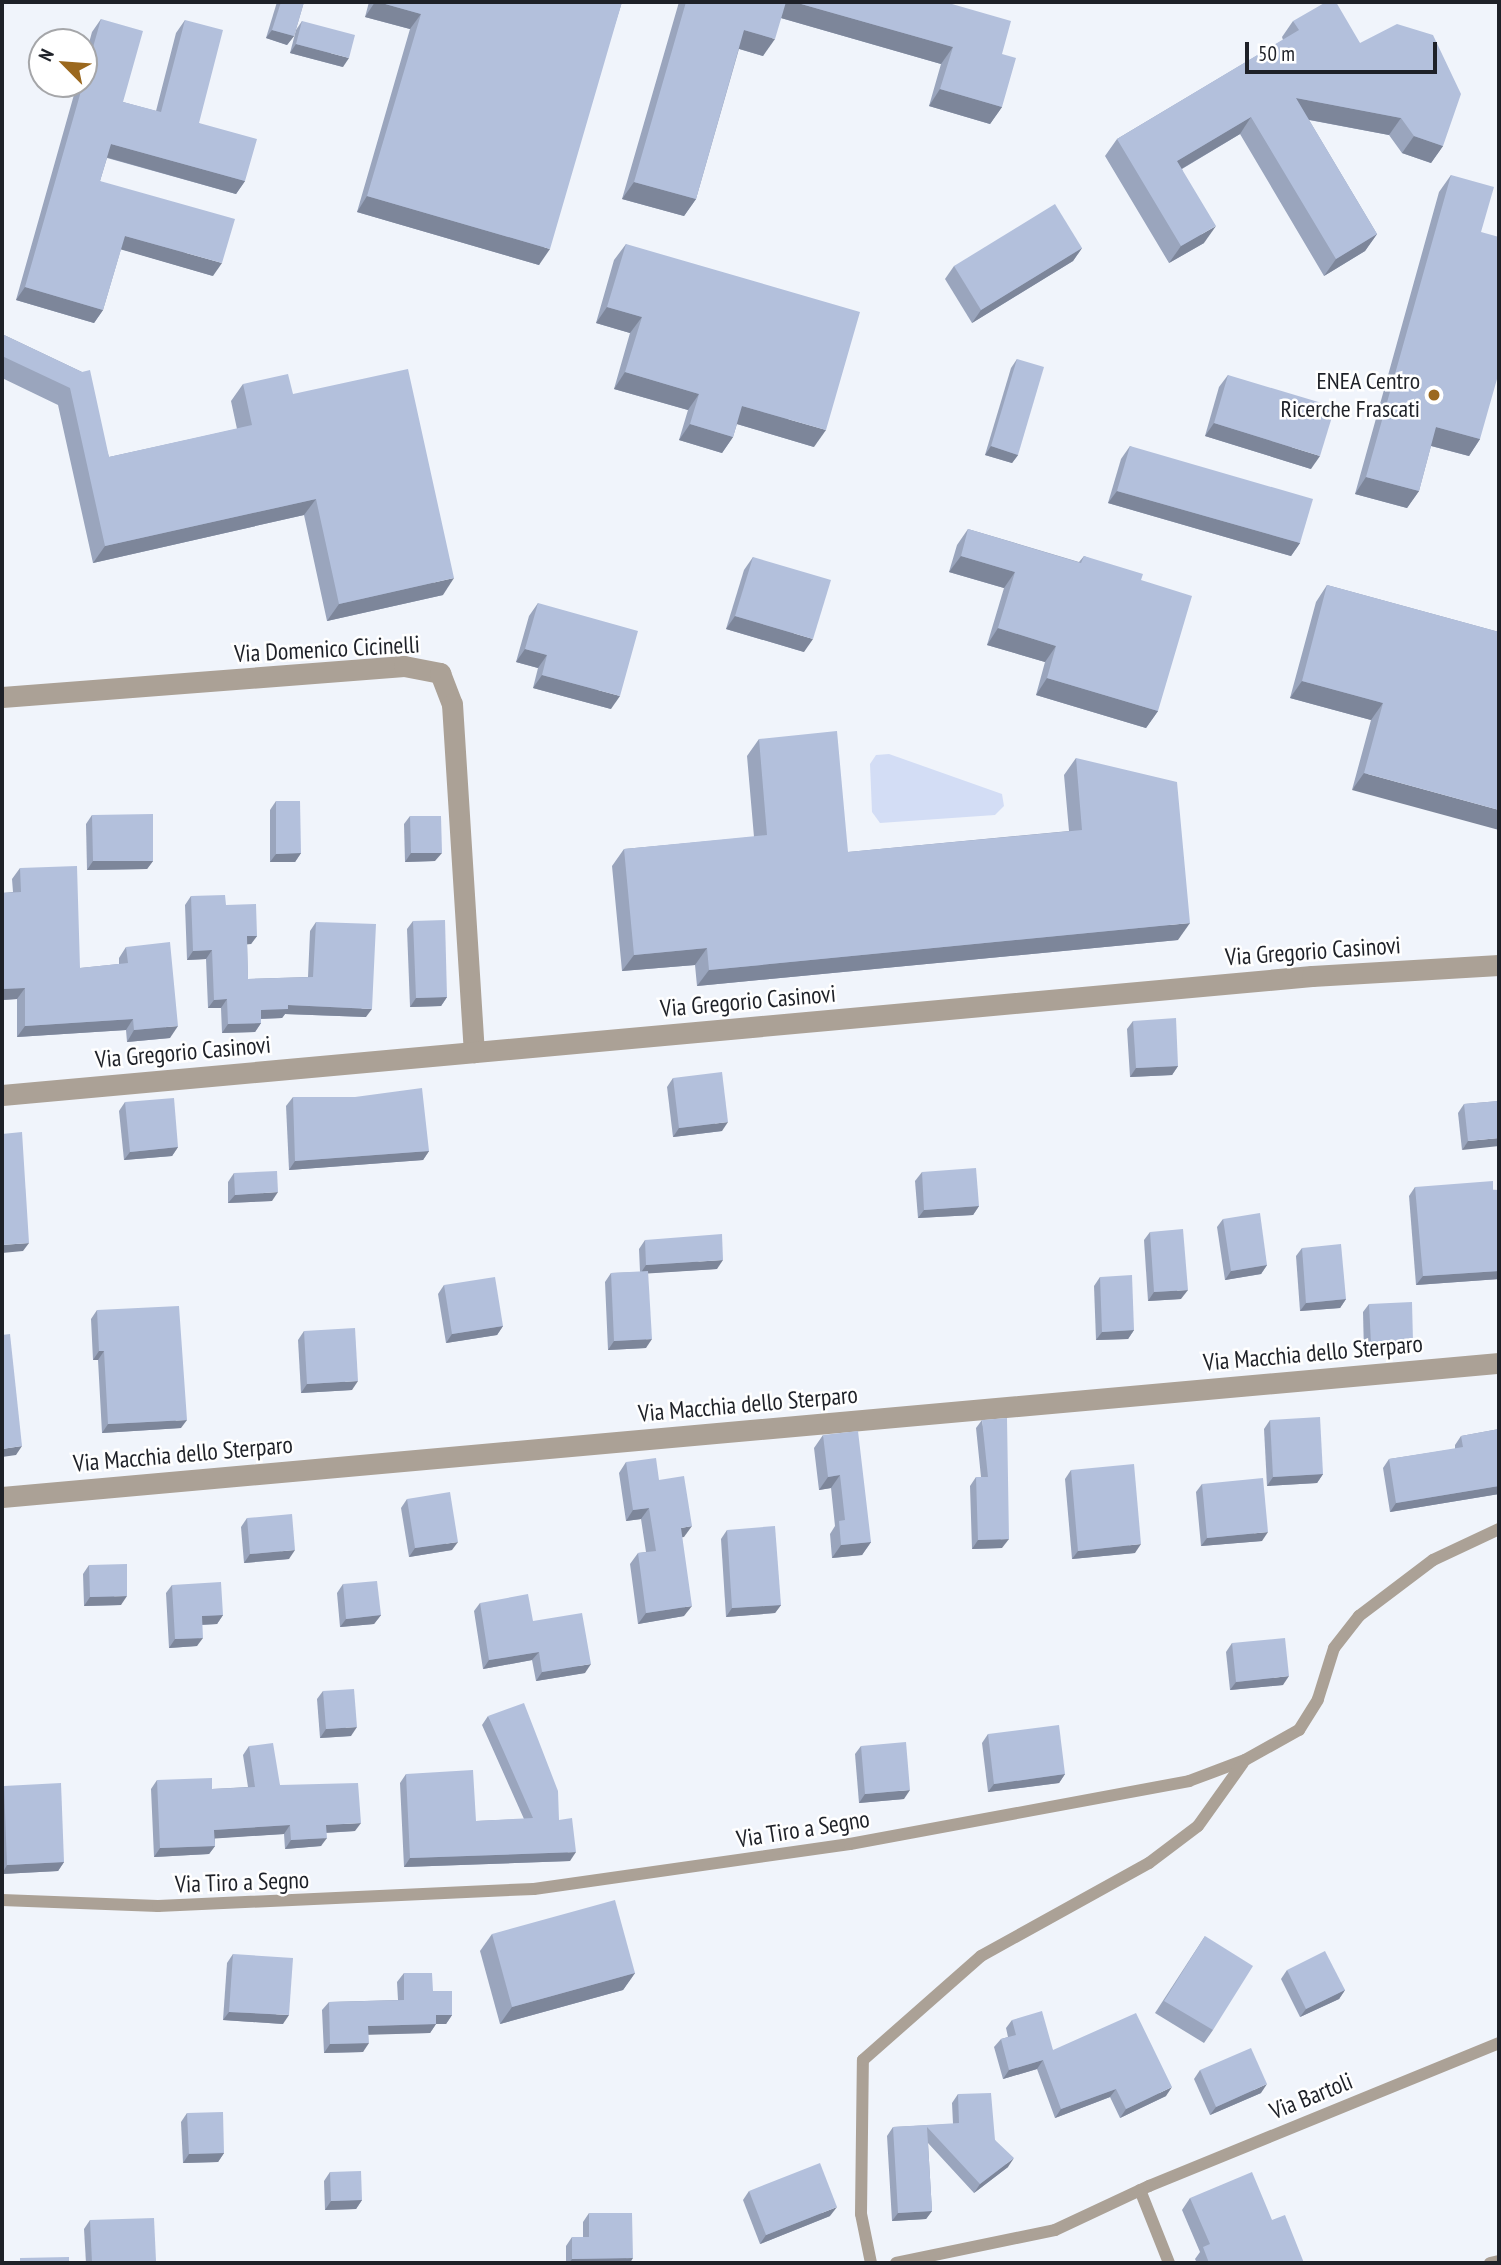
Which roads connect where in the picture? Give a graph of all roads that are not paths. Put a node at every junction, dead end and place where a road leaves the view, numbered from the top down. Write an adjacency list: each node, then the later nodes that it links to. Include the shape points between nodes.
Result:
1 (2, 697): 3 (street, Via Domenico Cicinelli, via 404,666 440,673 452,704)
2 (1499, 965): 3 (street, Via Gregorio Casinovi, via 1312,976)
3 (474, 1052): 4 (street, Via Gregorio Casinovi)
4 (2, 1095)
5 (1499, 1363): 6 (street, Via Macchia dello Sterparo)
6 (2, 1497)
7 (1499, 1529): 8 (lane, Via Tiro a Segno, via 1433,1560 1359,1616 1334,1648 1318,1699 1305,1722 1280,1743)
8 (1245, 1760): 9 (lane, Via Tiro a Segno, via 1171,1785 850,1844 534,1889 158,1906); 13 (lane, via 1198,1826 1149,1863 981,1956 863,2060 861,2214)
9 (2, 1900)
10 (1499, 2043): 11 (lane, Via Bartoli)
11 (1140, 2190): 14 (lane, Via Bartoli, via 1055,2230); 15 (lane)
12 (1499, 2261): 16 (lane)
13 (871, 2263)
14 (896, 2263)
15 (1169, 2263)
16 (1490, 2263)

